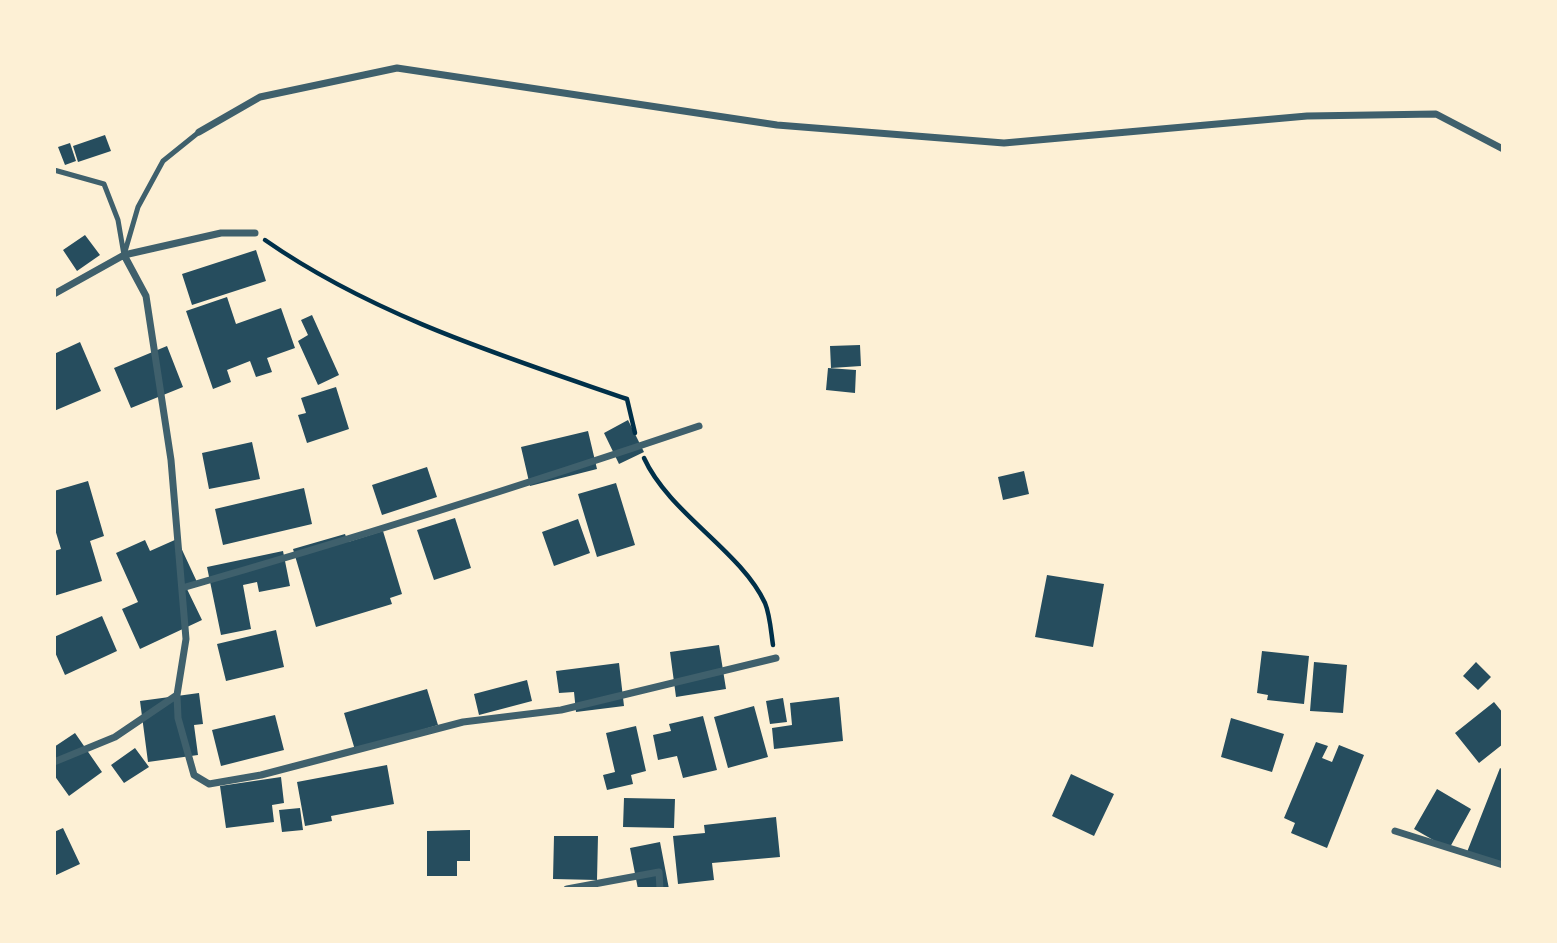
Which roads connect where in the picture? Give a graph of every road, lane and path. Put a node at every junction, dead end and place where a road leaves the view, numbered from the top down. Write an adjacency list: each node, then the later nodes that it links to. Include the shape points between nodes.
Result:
1 (200, 132): 2 (street, via 260,97 397,68 777,125 1004,144 1307,116 1436,114); 5 (lane, via 163,161 138,207)
2 (1503, 149)
3 (54, 170): 5 (lane, via 104,184 118,220)
4 (255, 233): 5 (street, via 221,233); 8 (path, via 286,255 466,345 627,399)
5 (124, 254): 6 (street); 9 (street, via 146,296 171,460)
6 (54, 294)
7 (699, 426): 8 (street)
8 (639, 446): 9 (street, via 389,528); 10 (path, via 668,495 743,573 765,603)
9 (182, 588): 11 (street, via 186,639)
10 (776, 658): 11 (street, via 561,710 464,722 261,775 209,784 194,775 178,718)
11 (177, 695): 12 (street, via 115,737)
12 (54, 762)
13 (1395, 831): 14 (street)
14 (1503, 865)
15 (568, 889): 16 (street, via 659,872)
16 (660, 889)

